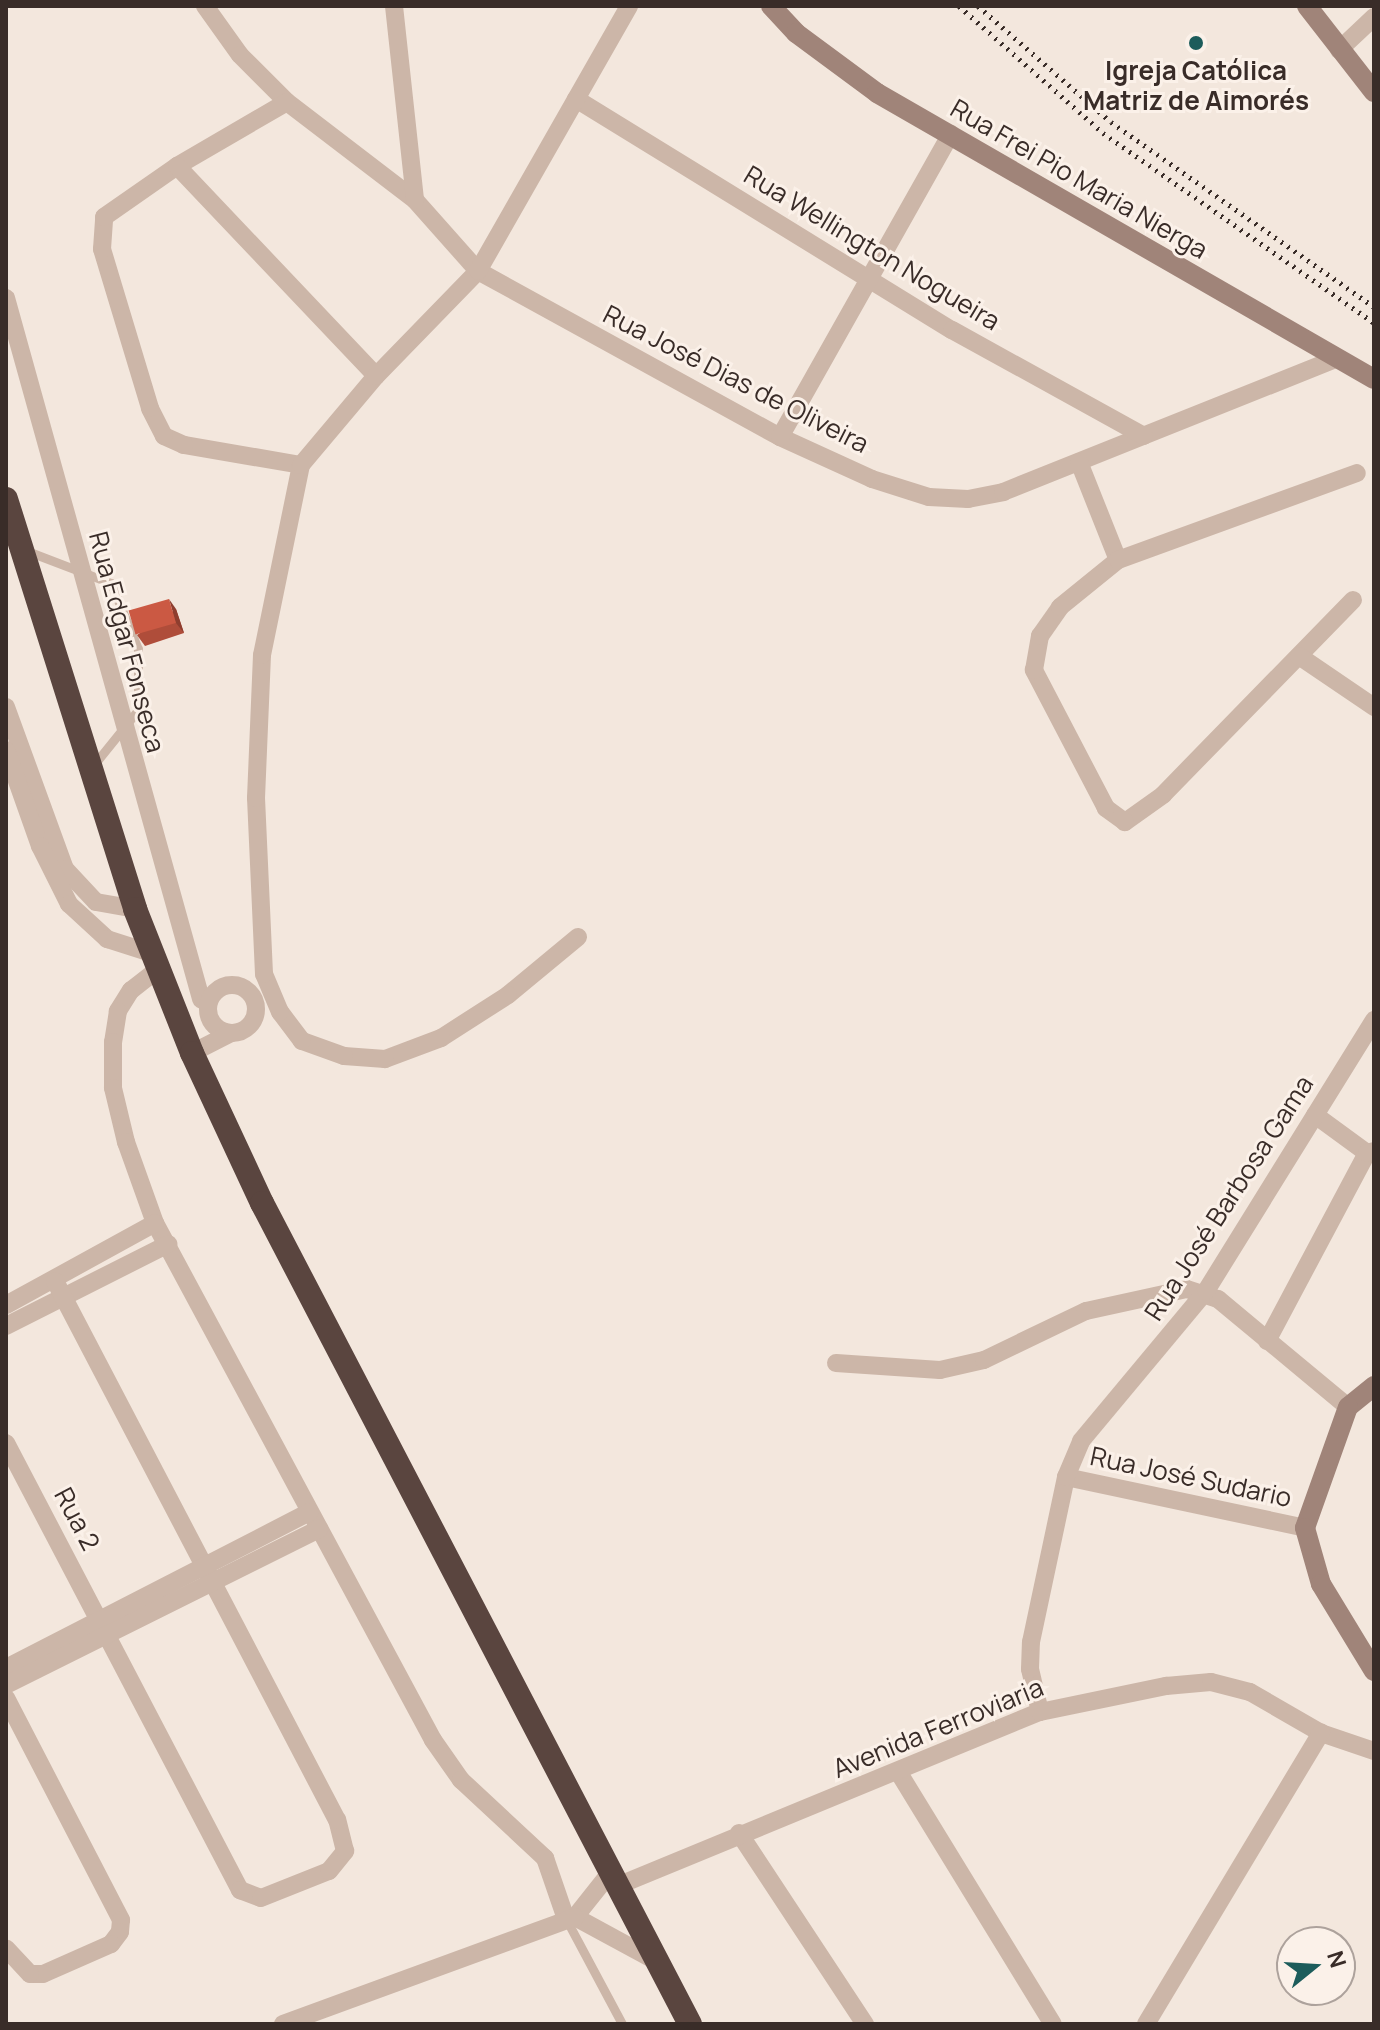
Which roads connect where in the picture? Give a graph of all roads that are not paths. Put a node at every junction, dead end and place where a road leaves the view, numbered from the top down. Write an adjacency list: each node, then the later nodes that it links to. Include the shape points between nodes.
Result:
1 (205, 6): 10 (street, Rua José Dias de Oliveira, via 240,55)
2 (394, 6): 13 (street)
3 (629, 6): 9 (street)
4 (771, 6): 11 (street, Rua Frei Pio Maria Nierga, via 796,33 877,93)
5 (1307, 6): 7 (street)
6 (1374, 17): 7 (street)
7 (1339, 50): 8 (street)
8 (1374, 92)
9 (576, 99): 14 (street); 15 (street, Rua Wellington Nogueira)
10 (287, 102): 12 (street); 13 (street, Rua José Dias de Oliveira)
11 (951, 134): 15 (street); 17 (street, Rua Frei Pio Maria Nierga)
12 (177, 166): 18 (street); 23 (street, via 116,205 104,217 100,232 157,426 173,443)
13 (415, 200): 14 (street, Rua José Dias de Oliveira)
14 (478, 271): 18 (street); 21 (street, Rua José Dias de Oliveira)
15 (868, 277): 20 (street, Rua Wellington Nogueira); 21 (street)
16 (6, 298): 28 (street, Rua Edgar Fonseca)
17 (1338, 358): 19 (street, Rua Frei Pio Maria Nierga); 20 (street, Rua José Dias de Oliveira)
18 (376, 376): 23 (street)
19 (1374, 379)
20 (1144, 436): 22 (street, Rua José Dias de Oliveira)
21 (780, 437): 22 (street, Rua José Dias de Oliveira, via 861,474 929,497 968,499 1003,492)
22 (1079, 462): 27 (street)
23 (301, 465): 39 (street, via 262,655 256,798)
24 (1357, 473): 27 (street)
25 (6, 499): 26 (highway)
26 (23, 549): 28 (lane); 35 (highway)
27 (1118, 560): 30 (street, via 1060,607 1034,654 1041,691 1118,821 1147,810)
28 (81, 569): 33 (street, Rua Edgar Fonseca); 33 (lane, via 111,583 138,649 138,710)
29 (1353, 600): 30 (street)
30 (1299, 656): 32 (street)
31 (6, 707): 36 (street, via 65,869 96,902)
32 (1374, 707)
33 (124, 734): 35 (lane); 41 (street, Rua Edgar Fonseca)
34 (6, 750): 38 (street, via 40,846 69,904 107,939)
35 (90, 768): 36 (highway)
36 (135, 909): 38 (highway)
37 (578, 937): 43 (street, via 508,995 455,1029 385,1059 344,1056 302,1041)
38 (154, 961): 42 (highway); 51 (street, via 118,1011 113,1088)
39 (264, 974): 40 (street); 43 (street)
40 (236, 985): 41 (street); 45 (street, via 255,1000)
41 (207, 996): 42 (street); 46 (street, via 212,1022)
42 (175, 1011): 48 (highway)
43 (280, 1012): 45 (street)
44 (1374, 1020): 47 (street, Rua José Barbosa Gama)
45 (251, 1025): 46 (street)
46 (231, 1033): 48 (street)
47 (1369, 1043): 49 (street, Rua José Barbosa Gama)
48 (192, 1053): 81 (highway, via 262,1203)
49 (1315, 1115): 50 (street); 54 (street, Rua José Barbosa Gama)
50 (1371, 1152): 58 (street)
51 (155, 1223): 52 (street); 53 (street)
52 (168, 1244): 55 (street); 64 (street)
53 (55, 1281): 55 (street); 56 (street)
54 (1206, 1291): 58 (street); 59 (street, via 1163,1291 1086,1311 984,1360 940,1370); 63 (street, Rua José Barbosa Gama, via 1175,1333 1095,1418)
55 (62, 1300): 57 (street); 67 (street)
56 (6, 1305)
57 (6, 1326)
58 (1267, 1341): 61 (street)
59 (836, 1363)
60 (1374, 1386): 61 (street)
61 (1348, 1407): 65 (street)
62 (6, 1443): 69 (street, Rua 2)
63 (1066, 1477): 65 (street, Rua José Sudario); 74 (street, Rua José Barbosa Gama, via 1031,1642 1030,1669)
64 (309, 1512): 66 (street); 67 (street)
65 (1305, 1528): 71 (street, via 1321,1584)
66 (319, 1529): 68 (street); 82 (street, via 433,1740 461,1780 545,1858)
67 (203, 1567): 68 (street); 69 (street)
68 (213, 1585): 69 (street); 69 (street, Rua 2, via 337,1820 345,1851 329,1871 261,1898 240,1890)
69 (106, 1628): 70 (street); 72 (street)
70 (6, 1668)
71 (1374, 1671)
72 (6, 1685)
73 (6, 1698): 83 (street, via 121,1920 111,1944 43,1974 30,1974)
74 (1040, 1712): 75 (street, Avenida Ferroviaria, via 1211,1682 1250,1692); 79 (street, Avenida Ferroviaria)
75 (1321, 1733): 77 (street, Avenida Ferroviaria); 90 (street)
76 (1374, 1736): 77 (street)
77 (1348, 1744): 78 (street, Avenida Ferroviaria)
78 (1374, 1751)
79 (899, 1773): 80 (street, Avenida Ferroviaria); 89 (street)
80 (739, 1833): 81 (street, Avenida Ferroviaria); 88 (street)
81 (614, 1880): 82 (street); 84 (highway)
82 (570, 1918): 84 (street); 85 (street); 86 (lane)
83 (6, 1948)
84 (658, 1962): 87 (highway)
85 (287, 2023)
86 (622, 2024)
87 (690, 2024)
88 (865, 2024)
89 (1053, 2024)
90 (1146, 2024)

